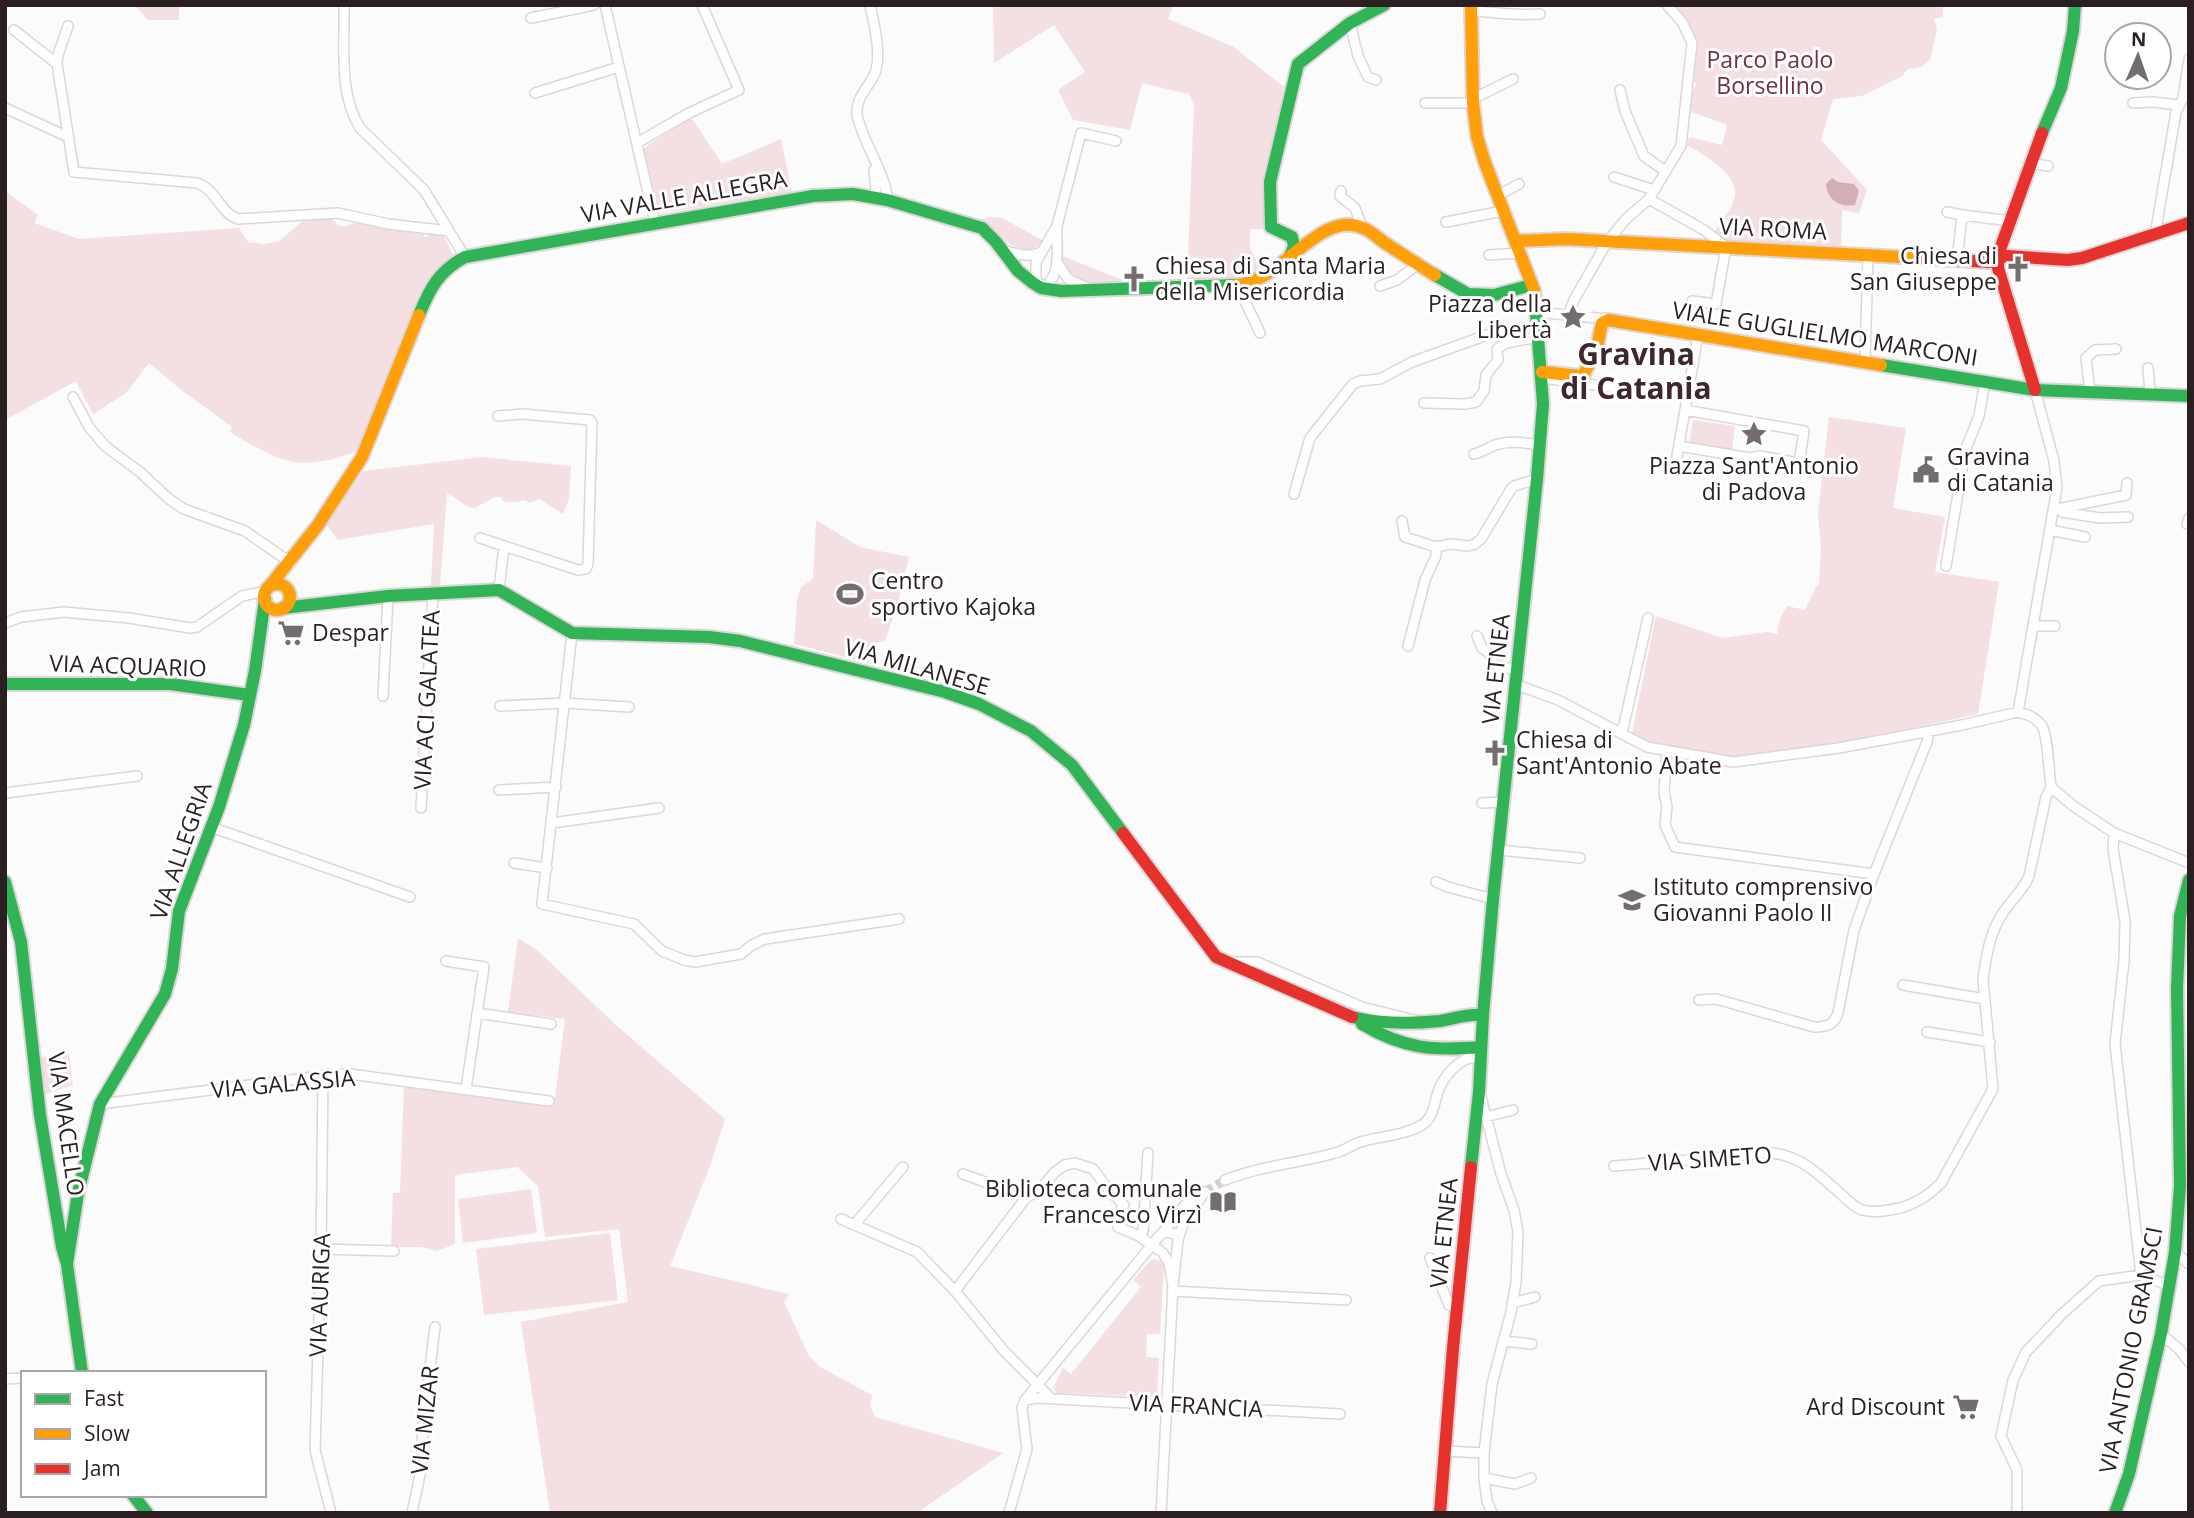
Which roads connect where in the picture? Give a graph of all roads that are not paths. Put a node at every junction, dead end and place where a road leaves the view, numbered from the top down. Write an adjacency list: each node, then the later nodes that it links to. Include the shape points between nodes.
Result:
1 (344, 5): 51 (street, via 347,100 352,115 424,190)
2 (594, 5): 11 (street)
3 (606, 5): 17 (street)
4 (702, 5): 29 (street, via 739,90)
5 (870, 5): 30 (street, via 876,71 857,108)
6 (1384, 5): 12 (main road)
7 (1668, 5): 33 (street, via 1682,22 1692,49 1681,146)
8 (2076, 5): 31 (main road, via 2061,88)
9 (1471, 8): 10 (street, via 1517,16); 22 (main road, VIA ETNEA)
10 (1540, 14)
11 (531, 18)
12 (1350, 23): 19 (street, via 1358,57 1368,77); 53 (main road, via 1298,64 1270,182 1271,226)
13 (68, 26): 16 (street)
14 (14, 30): 16 (street)
15 (2189, 59): 25 (street)
16 (57, 64): 27 (street)
17 (620, 67): 21 (street); 29 (street)
18 (1513, 79): 22 (street)
19 (1376, 80)
20 (1620, 90): 33 (street, via 1644,156)
21 (535, 93)
22 (1473, 101): 23 (street); 38 (main road, VIA ETNEA, via 1478,137)
23 (1425, 103)
24 (2133, 103): 25 (street)
25 (2179, 105): 54 (street)
26 (5, 108): 27 (street)
27 (68, 137): 51 (street, via 69,172 203,185 238,219 338,213)
28 (1116, 141): 49 (street, via 1081,133)
29 (637, 143): 47 (street)
30 (872, 158): 39 (street, via 876,177); 41 (street, via 887,188)
31 (2030, 163): 32 (street); 45 (main road)
32 (2048, 166)
33 (1665, 171): 36 (street)
34 (1614, 177): 36 (street)
35 (1519, 184): 38 (street)
36 (1654, 190): 40 (street)
37 (1341, 191): 50 (street, via 1340,196 1355,208)
38 (1497, 196): 42 (main road, VIA ETNEA)
39 (873, 197): 41 (main road, VIA VALLE ALLEGRA); 47 (main road, VIA VALLE ALLEGRA, via 813,196)
40 (1649, 199): 55 (street); 56 (street, via 1682,216)
41 (887, 200): 59 (main road, VIA VALLE ALLEGRA, via 982,228)
42 (1503, 211): 46 (street); 57 (main road, VIA ETNEA)
43 (1947, 212): 44 (street)
44 (1962, 215): 45 (street); 67 (street)
45 (2011, 221): 66 (main road)
46 (1447, 222)
47 (655, 223): 64 (main road, VIA VALLE ALLEGRA)
48 (2189, 223): 54 (main road, VIA ROMA)
49 (1057, 226): 60 (street); 65 (street)
50 (1362, 227): 52 (main road, via 1344,224); 68 (main road)
51 (449, 231): 64 (street)
52 (1322, 233): 53 (main road); 62 (main road)
53 (1289, 234): 62 (main road, via 1294,242)
54 (2155, 235): 66 (main road, VIA ROMA, via 2075,260)
55 (1607, 242): 56 (main road, VIA ROMA); 57 (main road, VIA ROMA, via 1534,239); 76 (street)
56 (1712, 242): 58 (main road, VIA ROMA)
57 (1518, 247): 61 (street); 69 (main road, VIA ETNEA)
58 (1726, 247): 63 (main road, VIA ROMA); 74 (street, via 1716,304)
59 (1001, 250): 60 (street, via 1022,255); 72 (main road, VIA VALLE ALLEGRA, via 1018,271)
60 (1042, 252): 72 (street, via 1035,267)
61 (1489, 255)
62 (1290, 256): 70 (main road, via 1258,281)
63 (1868, 256): 67 (main road, VIA ROMA); 83 (street)
64 (465, 257): 109 (main road, VIA VALLE ALLEGRA, via 431,286 362,457)
65 (1056, 259): 72 (street, via 1053,278); 73 (street, via 1068,279)
66 (1998, 259): 67 (main road, VIA ROMA); 88 (main road)
67 (1957, 261)
68 (1417, 265): 69 (main road, via 1468,294 1494,295); 71 (street)
69 (1532, 285): 75 (main road, VIA ETNEA)
70 (1238, 286): 73 (main road); 78 (street)
71 (1380, 286)
72 (1041, 288): 73 (main road)
73 (1100, 291)
74 (1692, 301)
75 (1536, 312): 76 (street); 80 (main road, VIA ETNEA)
76 (1568, 315): 77 (street)
77 (1608, 320): 79 (main road, VIALE GUGLIELMO MARCONI); 85 (main road, via 1602,323 1584,374)
78 (1261, 333)
79 (1698, 335): 83 (main road, VIALE GUGLIELMO MARCONI); 94 (street)
80 (1538, 337): 81 (street); 85 (main road, VIA ETNEA)
81 (1506, 343): 93 (street, via 1497,349 1498,360 1486,375 1484,391 1476,402); 100 (street, via 1502,330 1412,362 1380,379 1353,384 1310,438)
82 (2116, 349): 89 (street, via 2095,350 2086,358)
83 (1865, 361): 86 (main road, VIALE GUGLIELMO MARCONI)
84 (2148, 368): 90 (street)
85 (1542, 375): 87 (street); 96 (main road, VIA ETNEA)
86 (1985, 381): 88 (main road, VIALE GUGLIELMO MARCONI); 110 (street, via 1979,416 1965,451)
87 (1625, 389)
88 (2035, 390): 89 (main road, VIALE GUGLIELMO MARCONI); 101 (street, via 2057,474)
89 (2090, 392): 90 (main road, VIALE GUGLIELMO MARCONI)
90 (2150, 395): 91 (main road, VIALE GUGLIELMO MARCONI)
91 (2189, 396)
92 (73, 397): 109 (street, via 95,435 169,499 245,531)
93 (1424, 403)
94 (1685, 410): 94 (street, via 1678,451 1799,463 1804,431)
95 (498, 416): 107 (street, via 522,414 590,420 592,424 586,569)
96 (1541, 445): 97 (street, via 1512,442); 98 (main road, VIA ETNEA)
97 (1475, 454)
98 (1537, 479): 108 (street, via 1511,489 1475,544); 126 (main road, VIA ETNEA)
99 (2127, 483): 101 (street, via 2126,495)
100 (1294, 494)
101 (2053, 510): 102 (street); 104 (street)
102 (2127, 517)
103 (1402, 521): 108 (street, via 1405,537)
104 (2050, 530): 105 (street); 120 (street)
105 (2085, 537)
106 (480, 538): 107 (street)
107 (504, 546): 111 (street)
108 (1436, 547): 125 (street)
109 (291, 563): 112 (main road, VIA VALLE ALLEGRA); 113 (main road)
110 (1946, 566)
111 (499, 590): 114 (main road); 122 (main road, VIA MILANESE)
112 (266, 592): 113 (main road, via 281,585); 117 (main road, via 270,607); 119 (street, via 242,596 190,628 64,612 21,617); 124 (main road, VIA ALLEGRIA)
113 (289, 593): 116 (main road); 117 (main road, via 289,603)
114 (433, 593): 115 (main road); 144 (street, VIA ACI GALATEA)
115 (388, 596): 116 (main road); 129 (street)
116 (310, 604): 117 (main road)
117 (282, 609): 124 (main road)
118 (1648, 618): 135 (street)
119 (5, 624)
120 (2033, 626): 121 (street); 133 (street)
121 (2055, 626)
122 (572, 632): 130 (street); 164 (main road, VIA MILANESE, via 740,641 945,692 1007,717 1072,765 1208,950)
123 (1477, 636): 126 (street, via 1492,662)
124 (260, 640): 128 (main road, VIA ALLEGRIA)
125 (1408, 646)
126 (1516, 677): 135 (street); 142 (main road, VIA ETNEA)
127 (5, 684): 128 (main road, VIA ACQUARIO, via 170,684)
128 (249, 695): 147 (main road, VIA ALLEGRIA)
129 (383, 696)
130 (565, 703): 131 (street); 132 (street); 138 (street)
131 (500, 706)
132 (628, 707)
133 (2018, 712): 134 (street); 139 (street, via 2034,718 2043,730)
134 (1929, 731): 136 (street, via 1734,762); 154 (street)
135 (1622, 733): 136 (street, via 1647,747)
136 (1667, 751): 154 (street, via 1665,825 1675,847)
137 (137, 776): 141 (street)
138 (556, 787): 140 (street); 146 (street)
139 (2051, 787): 148 (street); 166 (street, VIA SIMETO, via 2029,876 2000,917 1990,945 1983,979)
140 (499, 790)
141 (5, 793)
142 (1504, 802): 143 (street); 149 (main road, VIA ETNEA)
143 (1482, 803)
144 (421, 808)
145 (659, 808): 146 (street)
146 (552, 823): 153 (street)
147 (211, 827): 158 (street); 181 (main road, VIA ALLEGRIA, via 176,924 165,995)
148 (2114, 833): 152 (street); 201 (street, via 2125,921 2115,1044)
149 (1499, 850): 150 (street); 159 (main road, VIA ETNEA)
150 (1580, 858)
151 (514, 863): 153 (street)
152 (2189, 863)
153 (547, 868): 161 (street, via 542,904 634,924 662,951 695,962 741,954 765,939)
154 (1874, 874): 167 (street, via 1854,930 1833,1024 1814,1027 1716,999)
155 (1436, 882): 159 (street)
156 (2189, 882): 162 (main road)
157 (6, 890): 199 (main road, VIA MACELLO, via 24,962 40,1115)
158 (410, 897)
159 (1493, 899): 169 (main road, VIA ETNEA)
160 (2189, 913): 162 (main road)
161 (899, 919)
162 (2179, 941): 197 (main road, VIA ANTONIO GRAMSCI, via 2180,1186)
163 (446, 961): 168 (street, via 484,967)
164 (1225, 962): 170 (main road, VIA MILANESE); 171 (street, via 1257,962 1362,1007)
165 (1903, 985): 166 (street)
166 (1985, 999): 174 (street, VIA SIMETO)
167 (1699, 1000)
168 (477, 1013): 172 (street); 178 (street)
169 (1483, 1015): 171 (main road, VIA MILANESE); 175 (main road, VIA ETNEA)
170 (1350, 1017): 171 (main road, VIA MILANESE, via 1381,1023); 176 (main road, via 1410,1047)
171 (1426, 1022)
172 (551, 1024)
173 (1927, 1032): 174 (street)
174 (1990, 1042): 185 (street, VIA SIMETO, via 1994,1079 1990,1098 1941,1183 1905,1207 1861,1209 1798,1159 1773,1153)
175 (1481, 1047): 176 (main road, VIA ETNEA); 176 (main road)
176 (1469, 1056): 179 (main road, VIA ETNEA); 188 (street, via 1442,1083 1424,1124 1338,1152)
177 (323, 1076): 178 (street, VIA GALASSIA, via 351,1074); 181 (street, VIA GALASSIA); 195 (street, VIA AURIGA)
178 (466, 1089): 180 (street, VIA GALASSIA)
179 (1479, 1092): 183 (street); 208 (main road, VIA ETNEA)
180 (549, 1101)
181 (100, 1104): 199 (main road, VIA ALLEGRIA, via 78,1193)
182 (1513, 1110): 183 (street)
183 (1486, 1117): 207 (street, via 1518,1232)
184 (1147, 1153): 192 (street, via 1143,1231)
185 (1614, 1166)
186 (904, 1167): 191 (street)
187 (963, 1174): 189 (street)
188 (1225, 1180)
189 (1026, 1199): 192 (street, via 1061,1167 1075,1163 1093,1169 1122,1201 1118,1227); 204 (street)
190 (841, 1220): 191 (street)
191 (854, 1225): 204 (street, via 917,1251)
192 (1139, 1236): 193 (street)
193 (1158, 1244): 194 (street, via 1170,1253); 194 (street, via 1172,1232); 194 (street, via 1185,1205 1205,1192 1183,1224); 203 (street, via 1169,1263); 215 (street)
194 (1177, 1244): 203 (street)
195 (321, 1249): 196 (street); 226 (street, VIA AURIGA, via 315,1450)
196 (394, 1251)
197 (2175, 1252): 200 (street); 202 (main road, VIA ANTONIO GRAMSCI)
198 (1430, 1258): 208 (street, via 1449,1305)
199 (67, 1264): 214 (main road, VIA MACELLO)
200 (2189, 1264)
201 (2141, 1275): 202 (street); 232 (street, via 2099,1281 2026,1352 2013,1380 2001,1436 2017,1470)
202 (2170, 1286): 210 (main road, VIA ANTONIO GRAMSCI)
203 (1172, 1289): 206 (street); 218 (street)
204 (955, 1291): 215 (street, via 1005,1352)
205 (1535, 1297): 207 (street)
206 (1346, 1300)
207 (1512, 1303): 211 (street)
208 (1457, 1306): 220 (main road, VIA ETNEA)
209 (435, 1327): 227 (street, VIA MIZAR, via 421,1471)
210 (2161, 1334): 213 (street); 233 (main road, VIA ANTONIO GRAMSCI, via 2130,1474)
211 (1503, 1341): 212 (street); 221 (street, via 1492,1384)
212 (1532, 1344)
213 (2189, 1362)
214 (82, 1371)
215 (1039, 1384): 216 (street); 217 (street)
216 (1051, 1398): 217 (street, VIA FRANCIA); 218 (street, VIA FRANCIA)
217 (1025, 1400): 228 (street, via 1027,1449)
218 (1166, 1405): 219 (street, VIA FRANCIA); 229 (street)
219 (1340, 1414)
220 (1444, 1451): 221 (street); 230 (main road, VIA ETNEA)
221 (1484, 1453): 222 (street)
222 (1484, 1478): 223 (street, via 1515,1484); 231 (street)
223 (1531, 1478)
224 (135, 1497): 225 (main road)
225 (147, 1513)
226 (331, 1513)
227 (412, 1513)
228 (1009, 1513)
229 (1161, 1513)
230 (1440, 1513)
231 (1492, 1513)
232 (2017, 1513)
233 (2115, 1513)

